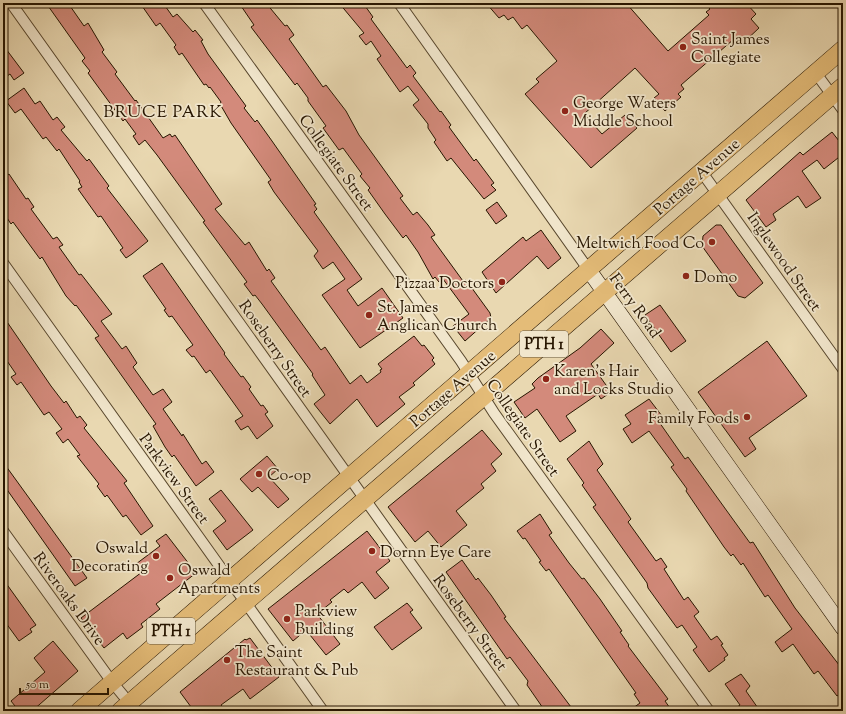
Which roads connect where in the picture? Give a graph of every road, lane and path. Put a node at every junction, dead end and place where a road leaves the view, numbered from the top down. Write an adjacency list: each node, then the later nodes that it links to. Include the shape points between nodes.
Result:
1 (12, 3): 16 (street, Roseberry Street)
2 (204, 3): 14 (street, Collegiate Street)
3 (399, 3): 11 (street, Ferry Road)
4 (843, 49): 5 (highway, Portage Avenue / PTH 1)
5 (815, 72): 6 (street); 8 (highway, Portage Avenue / PTH 1)
6 (838, 90): 7 (street); 9 (highway, Portage Avenue / PTH 1)
7 (843, 110)
8 (701, 171): 9 (street, Inglewood Street); 11 (highway, Portage Avenue / PTH 1)
9 (718, 194): 12 (highway, Portage Avenue / PTH 1); 13 (street, Inglewood Street)
10 (3, 263): 19 (street, Parkview Street)
11 (588, 269): 12 (main road, Ferry Road); 14 (highway, Portage Avenue / PTH 1)
12 (604, 291): 15 (highway, Portage Avenue / PTH 1); 21 (main road, Ferry Road)
13 (843, 369)
14 (469, 373): 15 (street, Collegiate Street); 16 (highway, Portage Avenue / PTH 1)
15 (484, 396): 17 (highway, Portage Avenue / PTH 1); 27 (street, Collegiate Street)
16 (349, 476): 17 (street, Roseberry Street); 19 (highway, Portage Avenue / PTH 1)
17 (365, 499): 20 (highway, Portage Avenue / PTH 1); 26 (street, Roseberry Street)
18 (3, 531): 22 (street, Riveroaks Drive)
19 (229, 579): 20 (street, Parkview Street); 22 (highway, Portage Avenue / PTH 1)
20 (246, 603): 23 (highway, Portage Avenue / PTH 1); 25 (street, Parkview Street)
21 (843, 628)
22 (112, 682): 23 (street, Riveroaks Drive); 24 (highway, Portage Avenue / PTH 1)
23 (129, 708)
24 (79, 711)
25 (323, 711)
26 (516, 711)
27 (709, 711)

